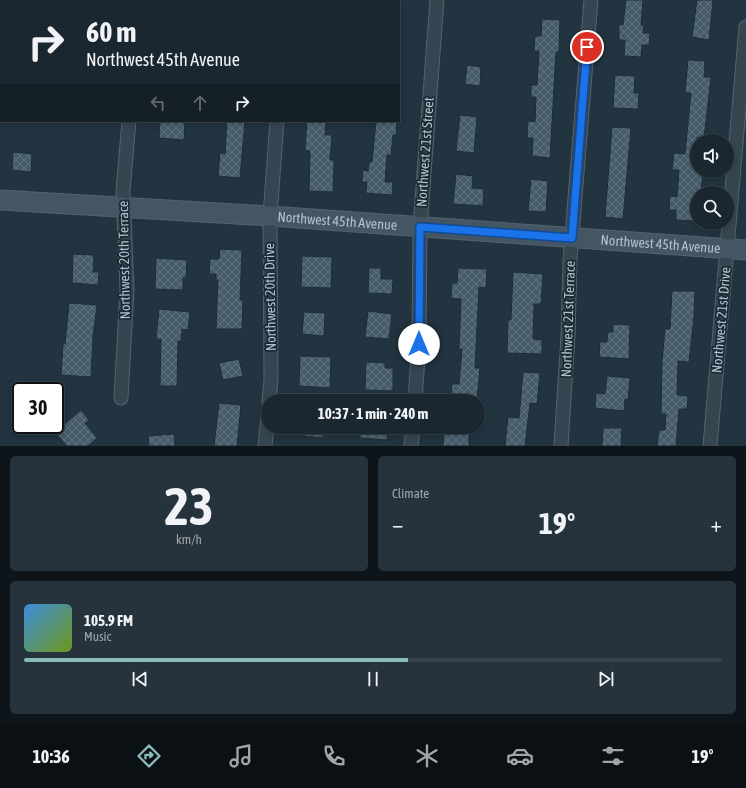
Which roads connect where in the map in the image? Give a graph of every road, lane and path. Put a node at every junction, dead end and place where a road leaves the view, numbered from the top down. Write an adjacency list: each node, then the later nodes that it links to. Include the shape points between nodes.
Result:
1 (437, 0): 9 (street, Northwest 21st Street)
2 (591, 0): 10 (street, Northwest 21st Terrace)
3 (746, 27): 11 (street, Northwest 21st Drive)
4 (129, 122): 7 (street, Northwest 20th Terrace)
5 (277, 122): 8 (street, Northwest 20th Drive)
6 (0, 200): 7 (street, Northwest 45th Avenue)
7 (124, 208): 8 (street, Northwest 45th Avenue); 15 (street, Northwest 20th Terrace, via 127,290)
8 (270, 216): 9 (street, Northwest 45th Avenue); 13 (street, Northwest 20th Drive)
9 (420, 227): 10 (street, Northwest 45th Avenue); 14 (street, Northwest 21st Street, via 419,344)
10 (572, 238): 11 (street, Northwest 45th Avenue); 20 (street, Northwest 21st Terrace)
11 (727, 249): 12 (street, Northwest 45th Avenue); 21 (street, Northwest 21st Drive)
12 (746, 250)
13 (270, 394)
14 (415, 394)
15 (121, 398)
16 (266, 434): 18 (street)
17 (412, 434): 19 (street)
18 (265, 446)
19 (411, 446)
20 (561, 446)
21 (710, 446)

